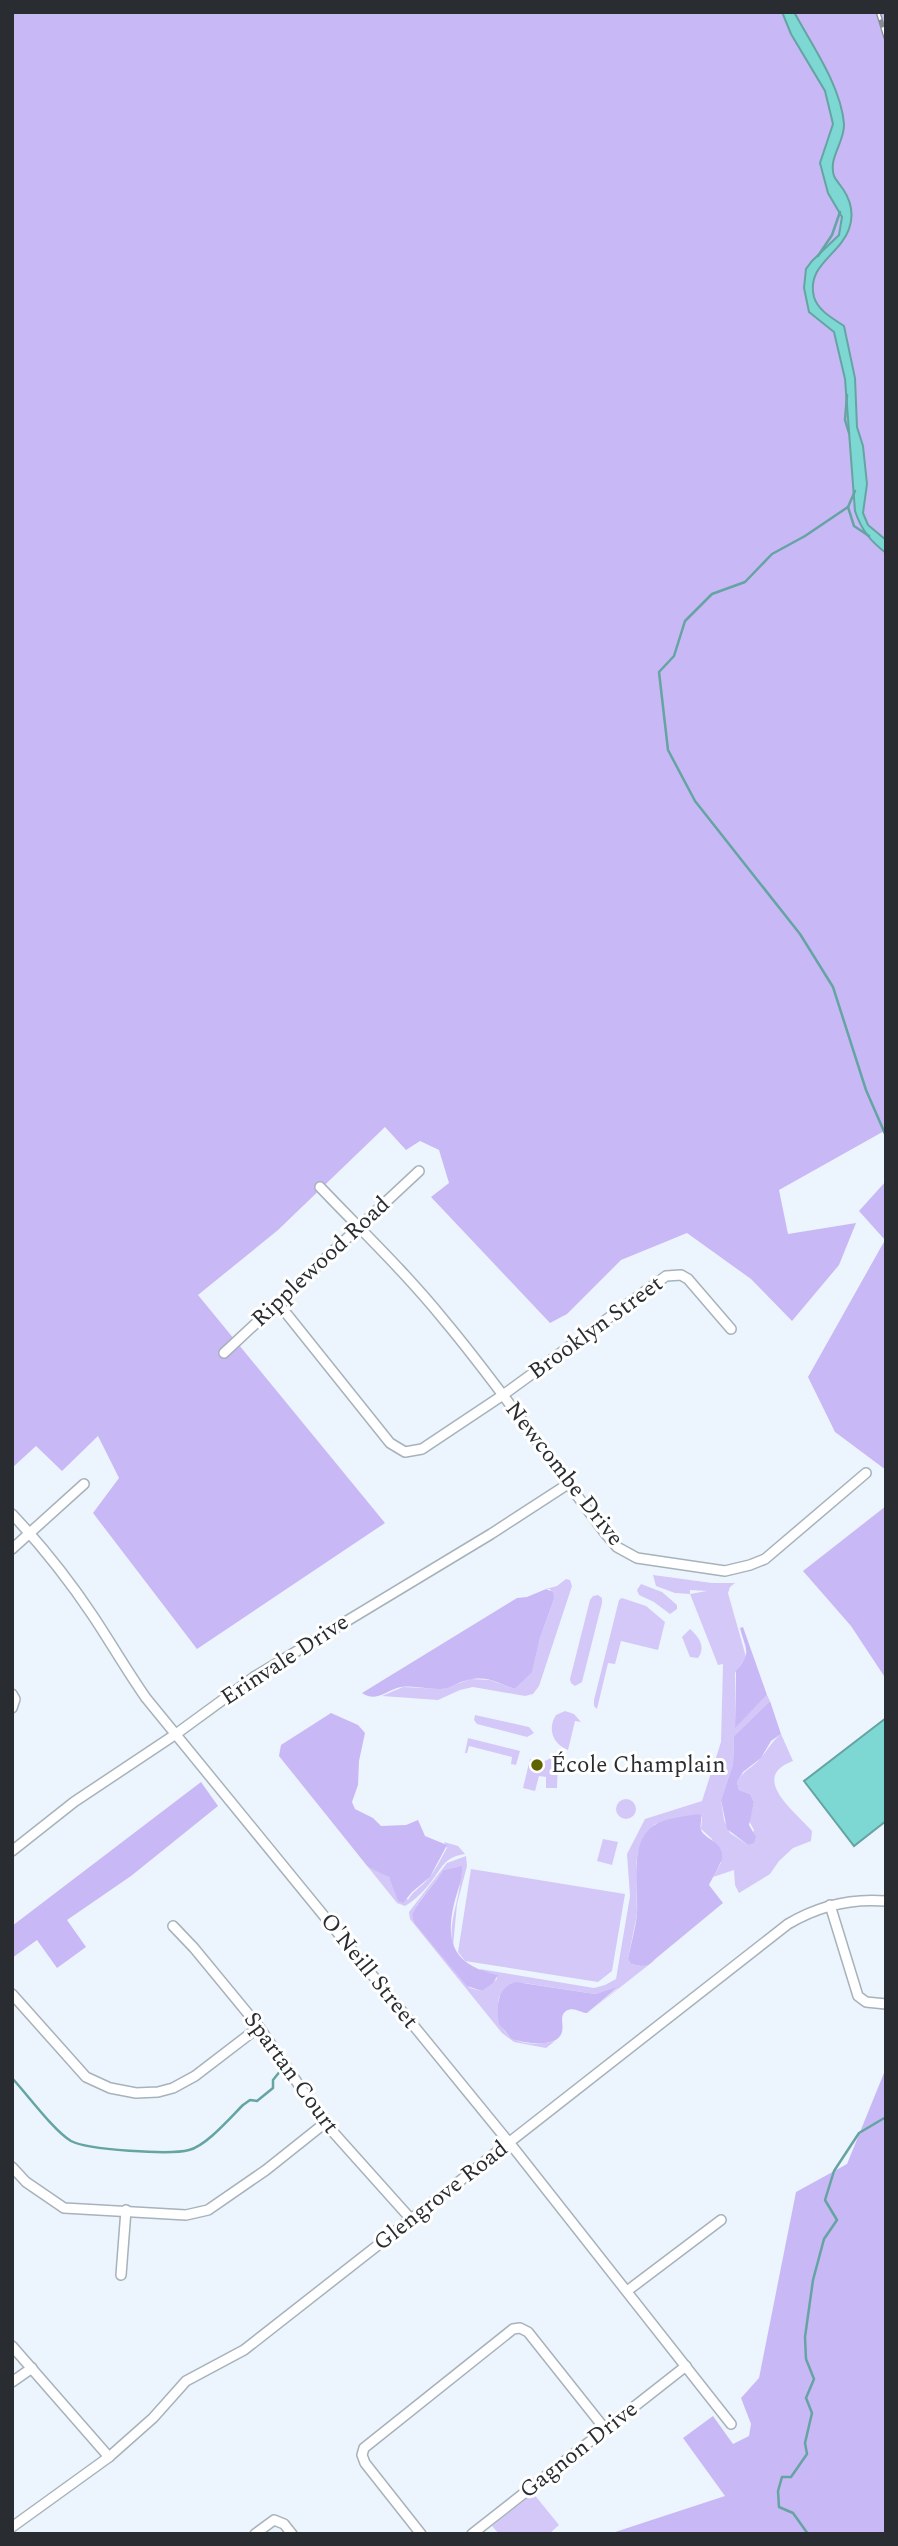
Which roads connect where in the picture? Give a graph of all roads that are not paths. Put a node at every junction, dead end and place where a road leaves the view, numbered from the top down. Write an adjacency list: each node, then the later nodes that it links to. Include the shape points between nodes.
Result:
1 (419, 1171): 3 (street, Ripplewood Road)
2 (320, 1187): 3 (street, Newcombe Drive)
3 (359, 1227): 4 (street, Ripplewood Road); 7 (street, Newcombe Drive, via 429,1302)
4 (278, 1303): 6 (street, Ripplewood Road); 7 (street, Brooklyn Street, via 397,1449 422,1449)
5 (731, 1329): 7 (street, Brooklyn Street, via 688,1279 666,1276)
6 (224, 1353)
7 (503, 1395): 10 (street, Newcombe Drive)
8 (866, 1473): 10 (street, Newcombe Drive, via 765,1559 725,1571 625,1553)
9 (84, 1484): 12 (street)
10 (568, 1484): 16 (street, Erinvale Drive, via 254,1676)
11 (12, 1514): 12 (street, O'Neill Street)
12 (29, 1533): 13 (street); 16 (street, O'Neill Street, via 54,1561 123,1665)
13 (12, 1549)
14 (12, 1694): 15 (street)
15 (12, 1709)
16 (176, 1734): 17 (street, Erinvale Drive, via 85,1794); 25 (street, O'Neill Street)
17 (12, 1851)
18 (886, 1901): 19 (street, Glengrove Road, via 863,1899)
19 (831, 1905): 22 (street, via 858,1996 866,2002); 25 (street, Glengrove Road, via 788,1924)
20 (173, 1926): 23 (street, Spartan Court)
21 (12, 1994): 23 (street, via 86,2077 136,2093 173,2088)
22 (886, 2004)
23 (259, 2027): 24 (street, Spartan Court)
24 (325, 2123): 27 (street, via 208,2210 186,2215); 28 (street, Spartan Court)
25 (509, 2143): 28 (street, Glengrove Road); 31 (street, O'Neill Street)
26 (12, 2167): 27 (street, via 64,2208)
27 (126, 2210): 30 (street)
28 (410, 2218): 38 (street, Glengrove Road, via 244,2350 186,2381)
29 (721, 2220): 31 (street)
30 (121, 2275)
31 (626, 2291): 33 (street, O'Neill Street)
32 (12, 2346): 34 (street)
33 (686, 2366): 36 (street, O'Neill Street); 37 (street, Gagnon Drive)
34 (32, 2368): 35 (street); 38 (street)
35 (12, 2382)
36 (731, 2424)
37 (605, 2429): 42 (street, via 528,2332 513,2329 364,2448 365,2463); 43 (street, Gagnon Drive)
38 (109, 2457): 39 (street, Glengrove Road)
39 (12, 2527)
40 (255, 2534): 41 (street, via 274,2520)
41 (292, 2534)
42 (421, 2534)
43 (472, 2534)

